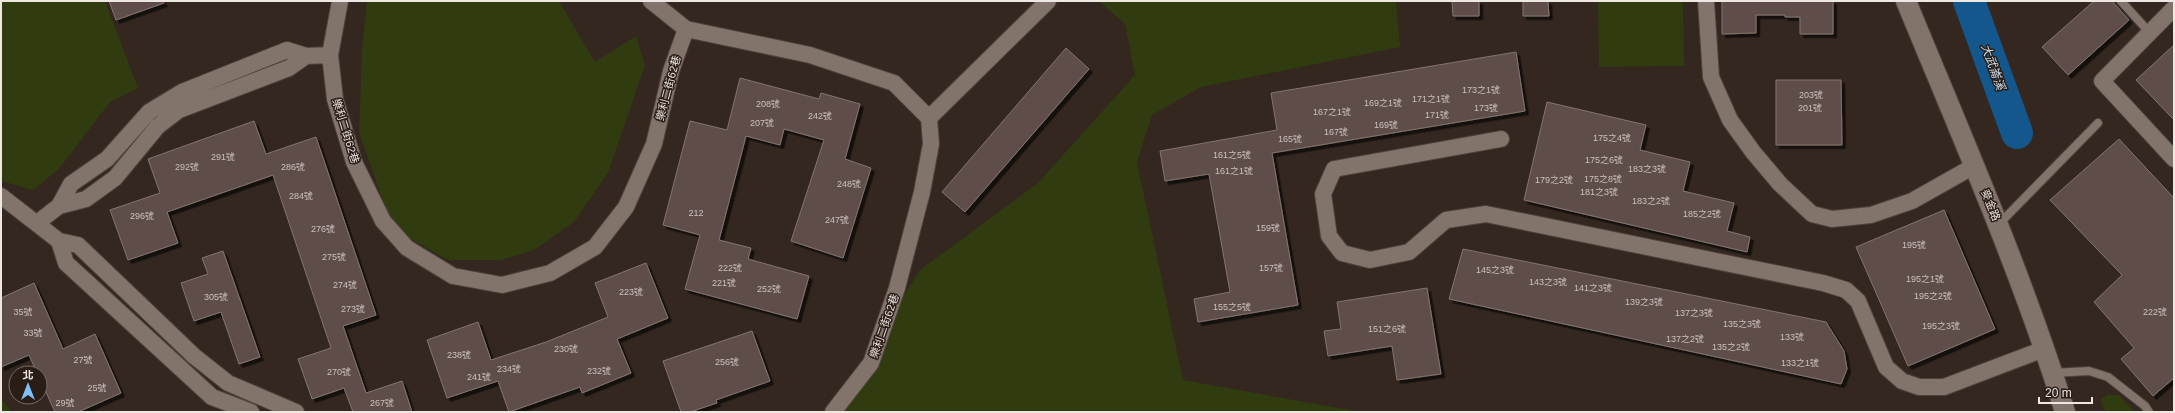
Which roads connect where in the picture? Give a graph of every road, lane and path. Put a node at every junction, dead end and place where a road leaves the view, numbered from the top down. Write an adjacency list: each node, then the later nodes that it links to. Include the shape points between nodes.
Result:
1 (340, 1): 10 (street, 樂利二街62巷)
2 (651, 1): 8 (street)
3 (1048, 1): 12 (street)
4 (1706, 1): 16 (street, via 1711,77 1730,120 1780,184 1812,214 1832,219 1871,215 1912,201)
5 (1906, 1): 16 (street, 麥金路)
6 (2121, 1): 9 (lane)
7 (2174, 8): 9 (street)
8 (686, 30): 10 (street, 樂利二街62巷, via 671,71 654,144 626,207 595,247 550,273 502,285 453,276 407,248 383,221 354,162 335,99); 12 (street, via 810,55 894,83)
9 (2150, 33): 15 (street, via 2102,81)
10 (330, 55): 11 (street)
11 (306, 56): 18 (street, via 290,68 179,110 158,126 115,178 86,199); 18 (street, via 287,50 182,92 149,112 107,159 71,184)
12 (929, 118): 28 (street, 樂利二街62巷, via 931,144 924,185 897,288 871,363)
13 (2098, 123): 20 (lane)
14 (1501, 139): 22 (street, via 1334,169 1323,194 1329,236 1342,253 1370,260 1409,252 1446,220 1486,214 1823,283 1846,290 1858,301 1886,367 1902,381 1919,387 1944,387)
15 (2174, 159)
16 (1974, 166): 20 (street, 麥金路)
17 (1, 196): 19 (street)
18 (59, 206): 19 (street)
19 (37, 223): 21 (street)
20 (1999, 224): 22 (street, 麥金路)
21 (59, 241): 23 (street, via 78,246); 24 (street, via 66,263)
22 (2044, 349): 25 (street, 麥金路)
23 (194, 356): 24 (street); 27 (street, via 228,383)
24 (181, 370): 26 (street, via 212,397)
25 (2052, 373): 29 (street, 麥金路); 30 (lane, via 2089,371 2108,377 2145,406)
26 (251, 412)
27 (296, 412)
28 (833, 412)
29 (2065, 412)
30 (2148, 412)

